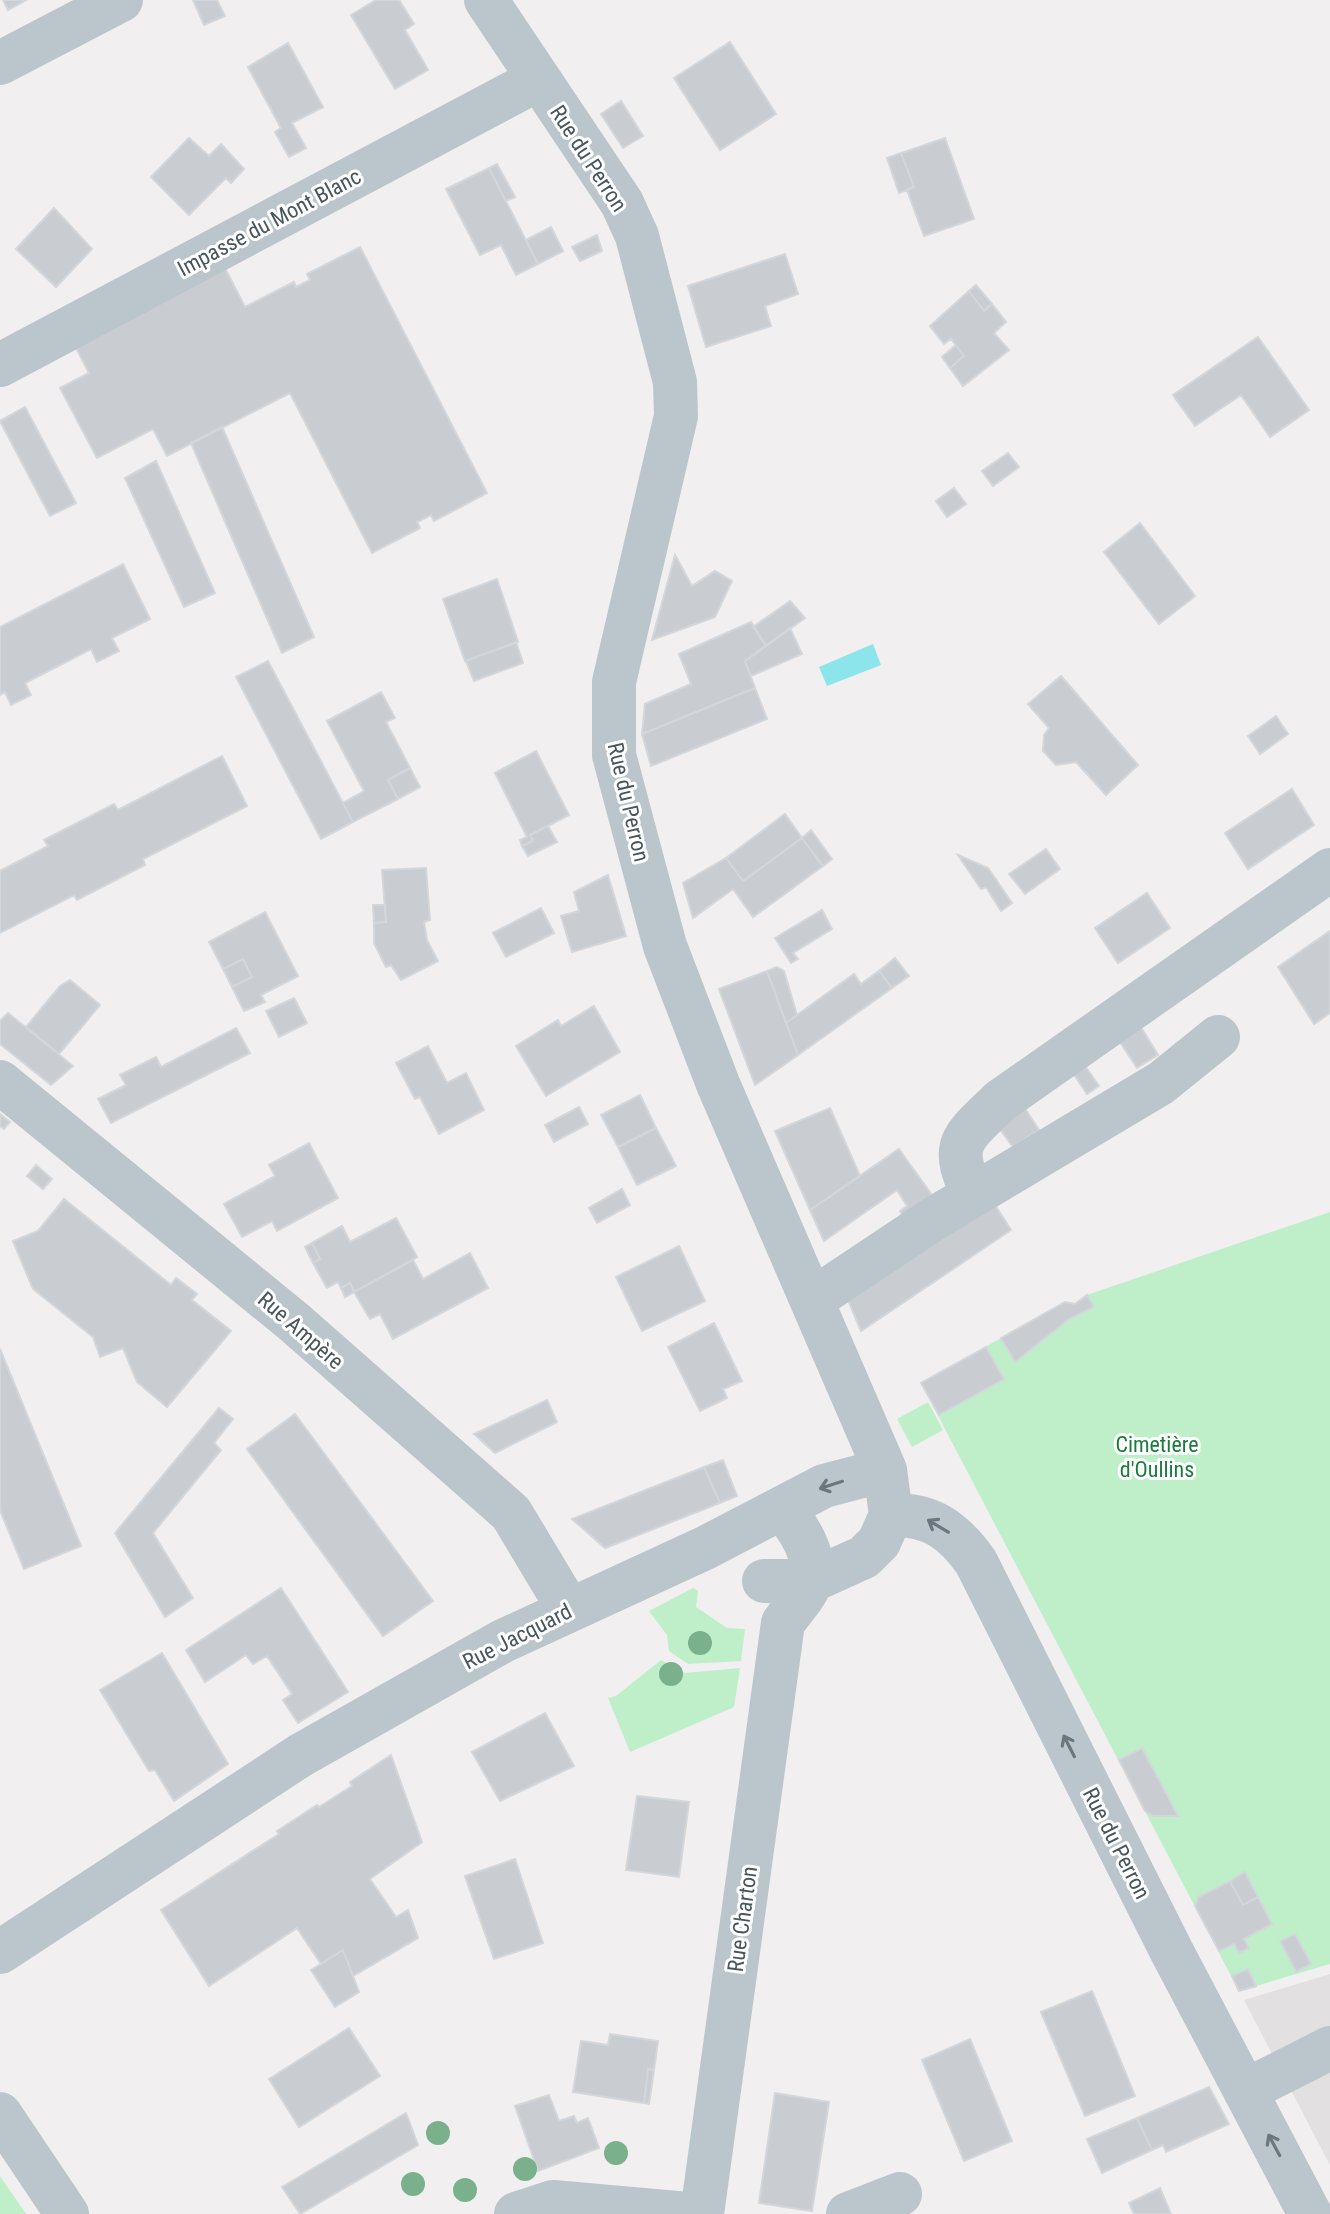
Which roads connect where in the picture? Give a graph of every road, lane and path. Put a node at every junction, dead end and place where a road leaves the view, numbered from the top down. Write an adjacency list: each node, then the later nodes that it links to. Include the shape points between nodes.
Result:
1 (121, 0): 3 (street)
2 (486, 0): 4 (street, Rue du Perron)
3 (0, 63)
4 (537, 80): 5 (street, Impasse du Mont Blanc); 10 (street, Rue du Perron, via 622,203 637,236 675,382 676,416 614,682 614,755 665,946)
5 (0, 365)
6 (1330, 870): 9 (street, via 1000,1101 962,1139 960,1167)
7 (1218, 1037): 9 (street, via 1161,1083)
8 (0, 1082): 17 (street, Rue Ampère, via 294,1322 511,1513)
9 (973, 1195): 10 (street)
10 (812, 1300): 11 (street, Rue du Perron)
11 (885, 1470): 12 (street, Rue Jacquard, one-way to 12, via 824,1486); 13 (street)
12 (780, 1509): 14 (street, Rue Jacquard); 16 (street, via 793,1519 809,1555)
13 (891, 1515): 16 (street, via 879,1542 864,1557); 21 (street, Rue du Perron, one-way to 13, via 976,1562 959,1539 918,1515)
14 (705, 1548): 15 (street, via 747,1566); 17 (street, Rue Jacquard)
15 (764, 1581): 16 (street); 18 (street)
16 (811, 1581): 18 (street, Rue Charton)
17 (568, 1608): 19 (street, Rue Jacquard, via 301,1755)
18 (783, 1623): 27 (street, Rue Charton)
19 (0, 1952)
20 (1325, 2062): 21 (street)
21 (1245, 2091): 29 (street, Rue du Perron, one-way to 21)
22 (0, 2114): 24 (street)
23 (900, 2194): 28 (street)
24 (67, 2214)
25 (516, 2214): 26 (street, via 553,2202)
26 (688, 2214)
27 (702, 2214)
28 (848, 2214)
29 (1310, 2214)

